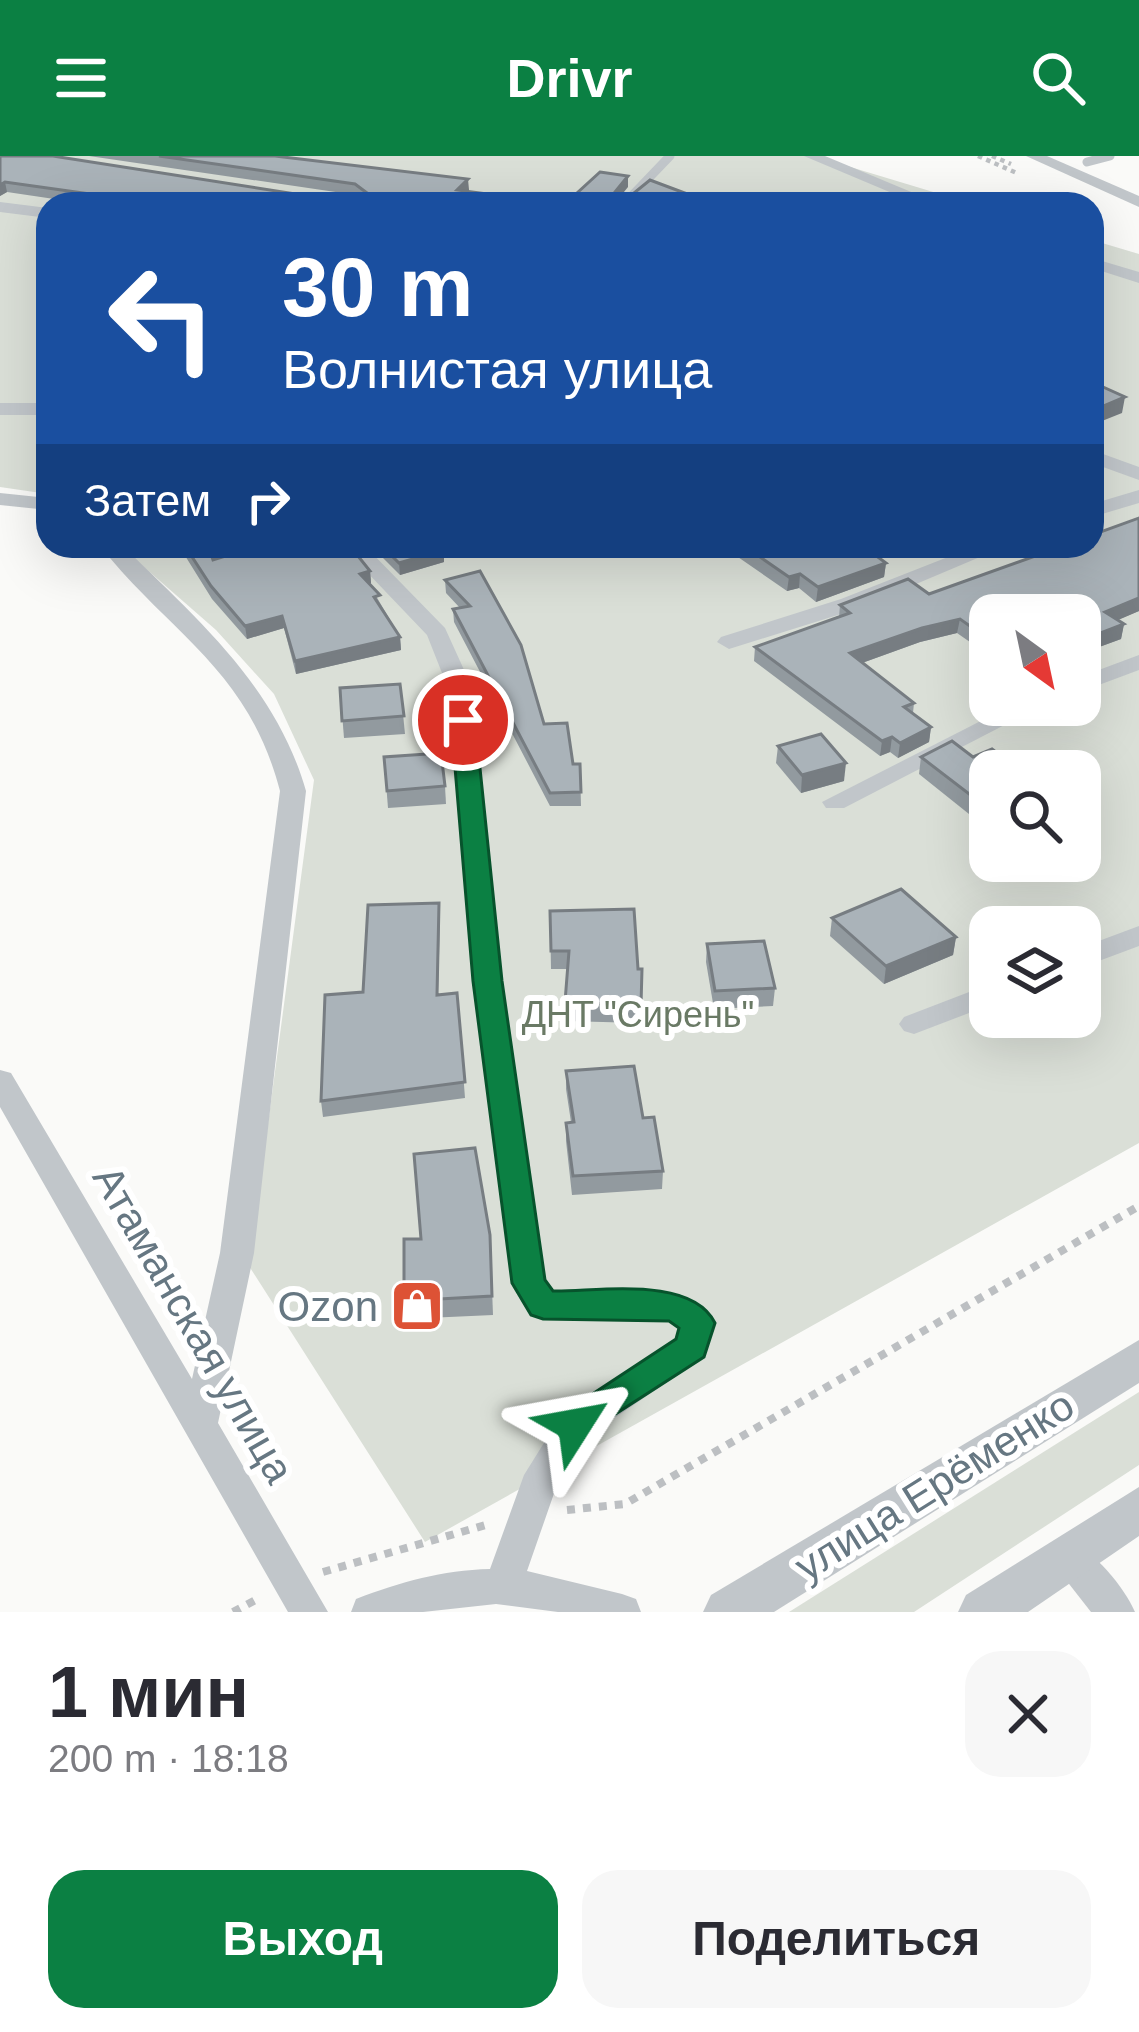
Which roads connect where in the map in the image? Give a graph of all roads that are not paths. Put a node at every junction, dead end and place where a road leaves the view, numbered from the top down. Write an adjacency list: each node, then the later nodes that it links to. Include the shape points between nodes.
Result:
1 (670, 156): 7 (lane)
2 (812, 156): 8 (street)
3 (1034, 156): 9 (street)
4 (1110, 156): 5 (lane)
5 (1080, 159): 6 (street)
6 (1139, 184)
7 (636, 192)
8 (902, 192)
9 (1139, 202)
10 (0, 206): 11 (street)
11 (36, 211)
12 (1104, 267): 13 (street)
13 (1139, 278)
14 (0, 409): 15 (street)
15 (36, 409)
16 (1104, 461): 17 (street)
17 (1139, 474)
18 (1139, 496): 21 (street)
19 (0, 499): 20 (street)
20 (36, 503)
21 (1104, 507)
22 (123, 558): 36 (street, via 255,696 286,749 293,791 238,1253)
23 (365, 558): 39 (street, via 437,633 458,683 529,1283 543,1305 676,1308 698,1323 692,1347 575,1425 542,1475)
24 (965, 558): 25 (street)
25 (729, 642)
26 (1139, 662): 27 (street)
27 (1101, 677)
28 (989, 726): 29 (street)
29 (836, 802)
30 (1139, 935): 31 (street)
31 (1101, 950)
32 (969, 1002): 33 (street)
33 (914, 1024)
34 (0, 1081): 36 (street, Атаманская улица)
35 (1139, 1359): 43 (street, улица Ерёменко)
36 (200, 1424): 40 (street, Атаманская улица)
37 (1139, 1509): 38 (street)
38 (1067, 1557): 44 (street); 45 (street)
39 (504, 1582): 41 (street, via 400,1598); 42 (street)
40 (309, 1612)
41 (370, 1612)
42 (622, 1612)
43 (729, 1612)
44 (984, 1612)
45 (1116, 1612)

